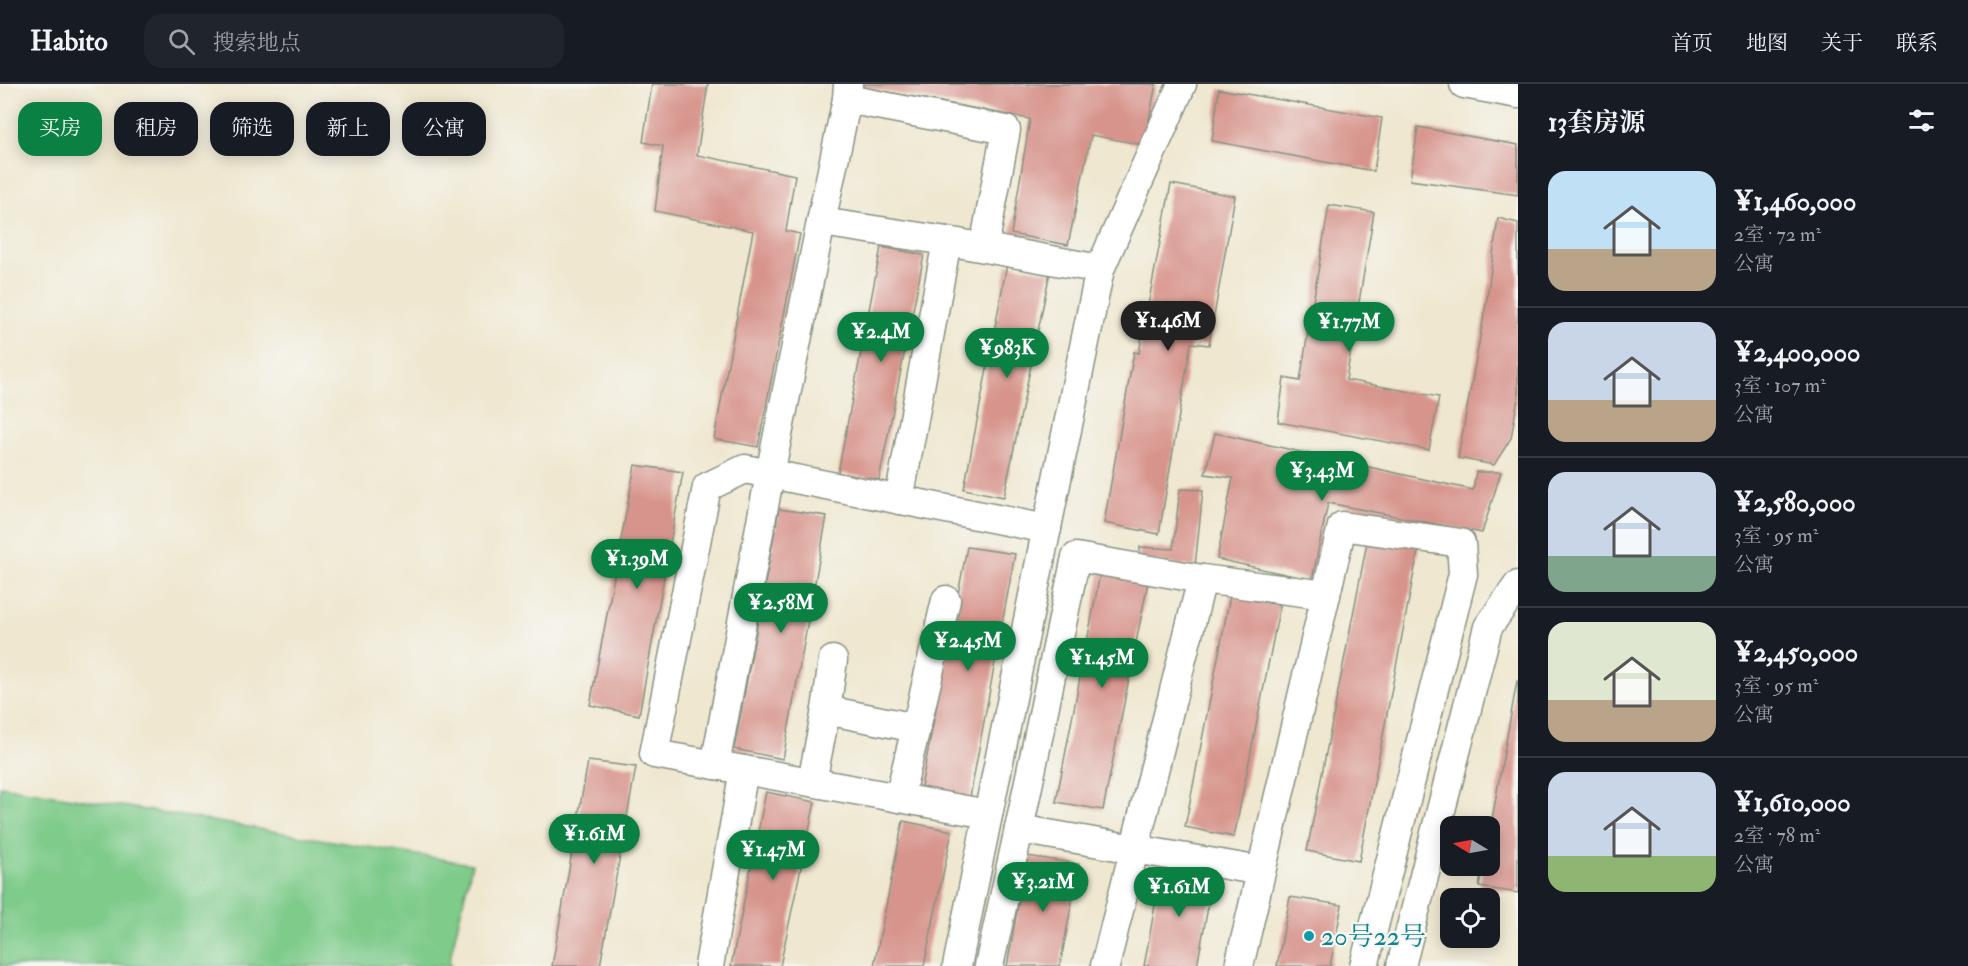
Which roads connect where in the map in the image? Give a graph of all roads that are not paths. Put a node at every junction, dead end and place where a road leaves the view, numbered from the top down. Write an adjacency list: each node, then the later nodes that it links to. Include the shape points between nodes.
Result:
1 (1182, 84): 8 (street)
2 (1464, 84): 4 (street)
3 (847, 91): 5 (street); 7 (street, via 1006,130)
4 (1518, 94)
5 (821, 222): 6 (street); 9 (street)
6 (947, 240): 7 (street); 10 (street)
7 (984, 247): 8 (street)
8 (1100, 269): 11 (street)
9 (770, 474): 10 (street); 19 (street); 19 (street, via 745,469 707,488 654,754)
10 (899, 500): 11 (street)
11 (1047, 529): 23 (street)
12 (1202, 579): 14 (street); 24 (street, via 1076,557); 25 (street)
13 (1518, 585): 33 (street, via 1488,627)
14 (1326, 595): 26 (street); 32 (street, via 1342,526 1461,543 1463,574)
15 (946, 600): 18 (street)
16 (833, 660): 17 (street)
17 (826, 710): 18 (street); 21 (street)
18 (916, 728): 22 (street)
19 (715, 765): 20 (street)
20 (744, 770): 21 (street); 27 (street)
21 (812, 782): 22 (street)
22 (899, 798): 23 (street)
23 (988, 814): 28 (street)
24 (1019, 829): 25 (street); 29 (street)
25 (1134, 849): 26 (street); 30 (street)
26 (1261, 871): 31 (street)
27 (709, 966)
28 (957, 966)
29 (989, 966)
30 (1104, 966)
31 (1239, 966)
32 (1364, 966)
33 (1401, 966)

